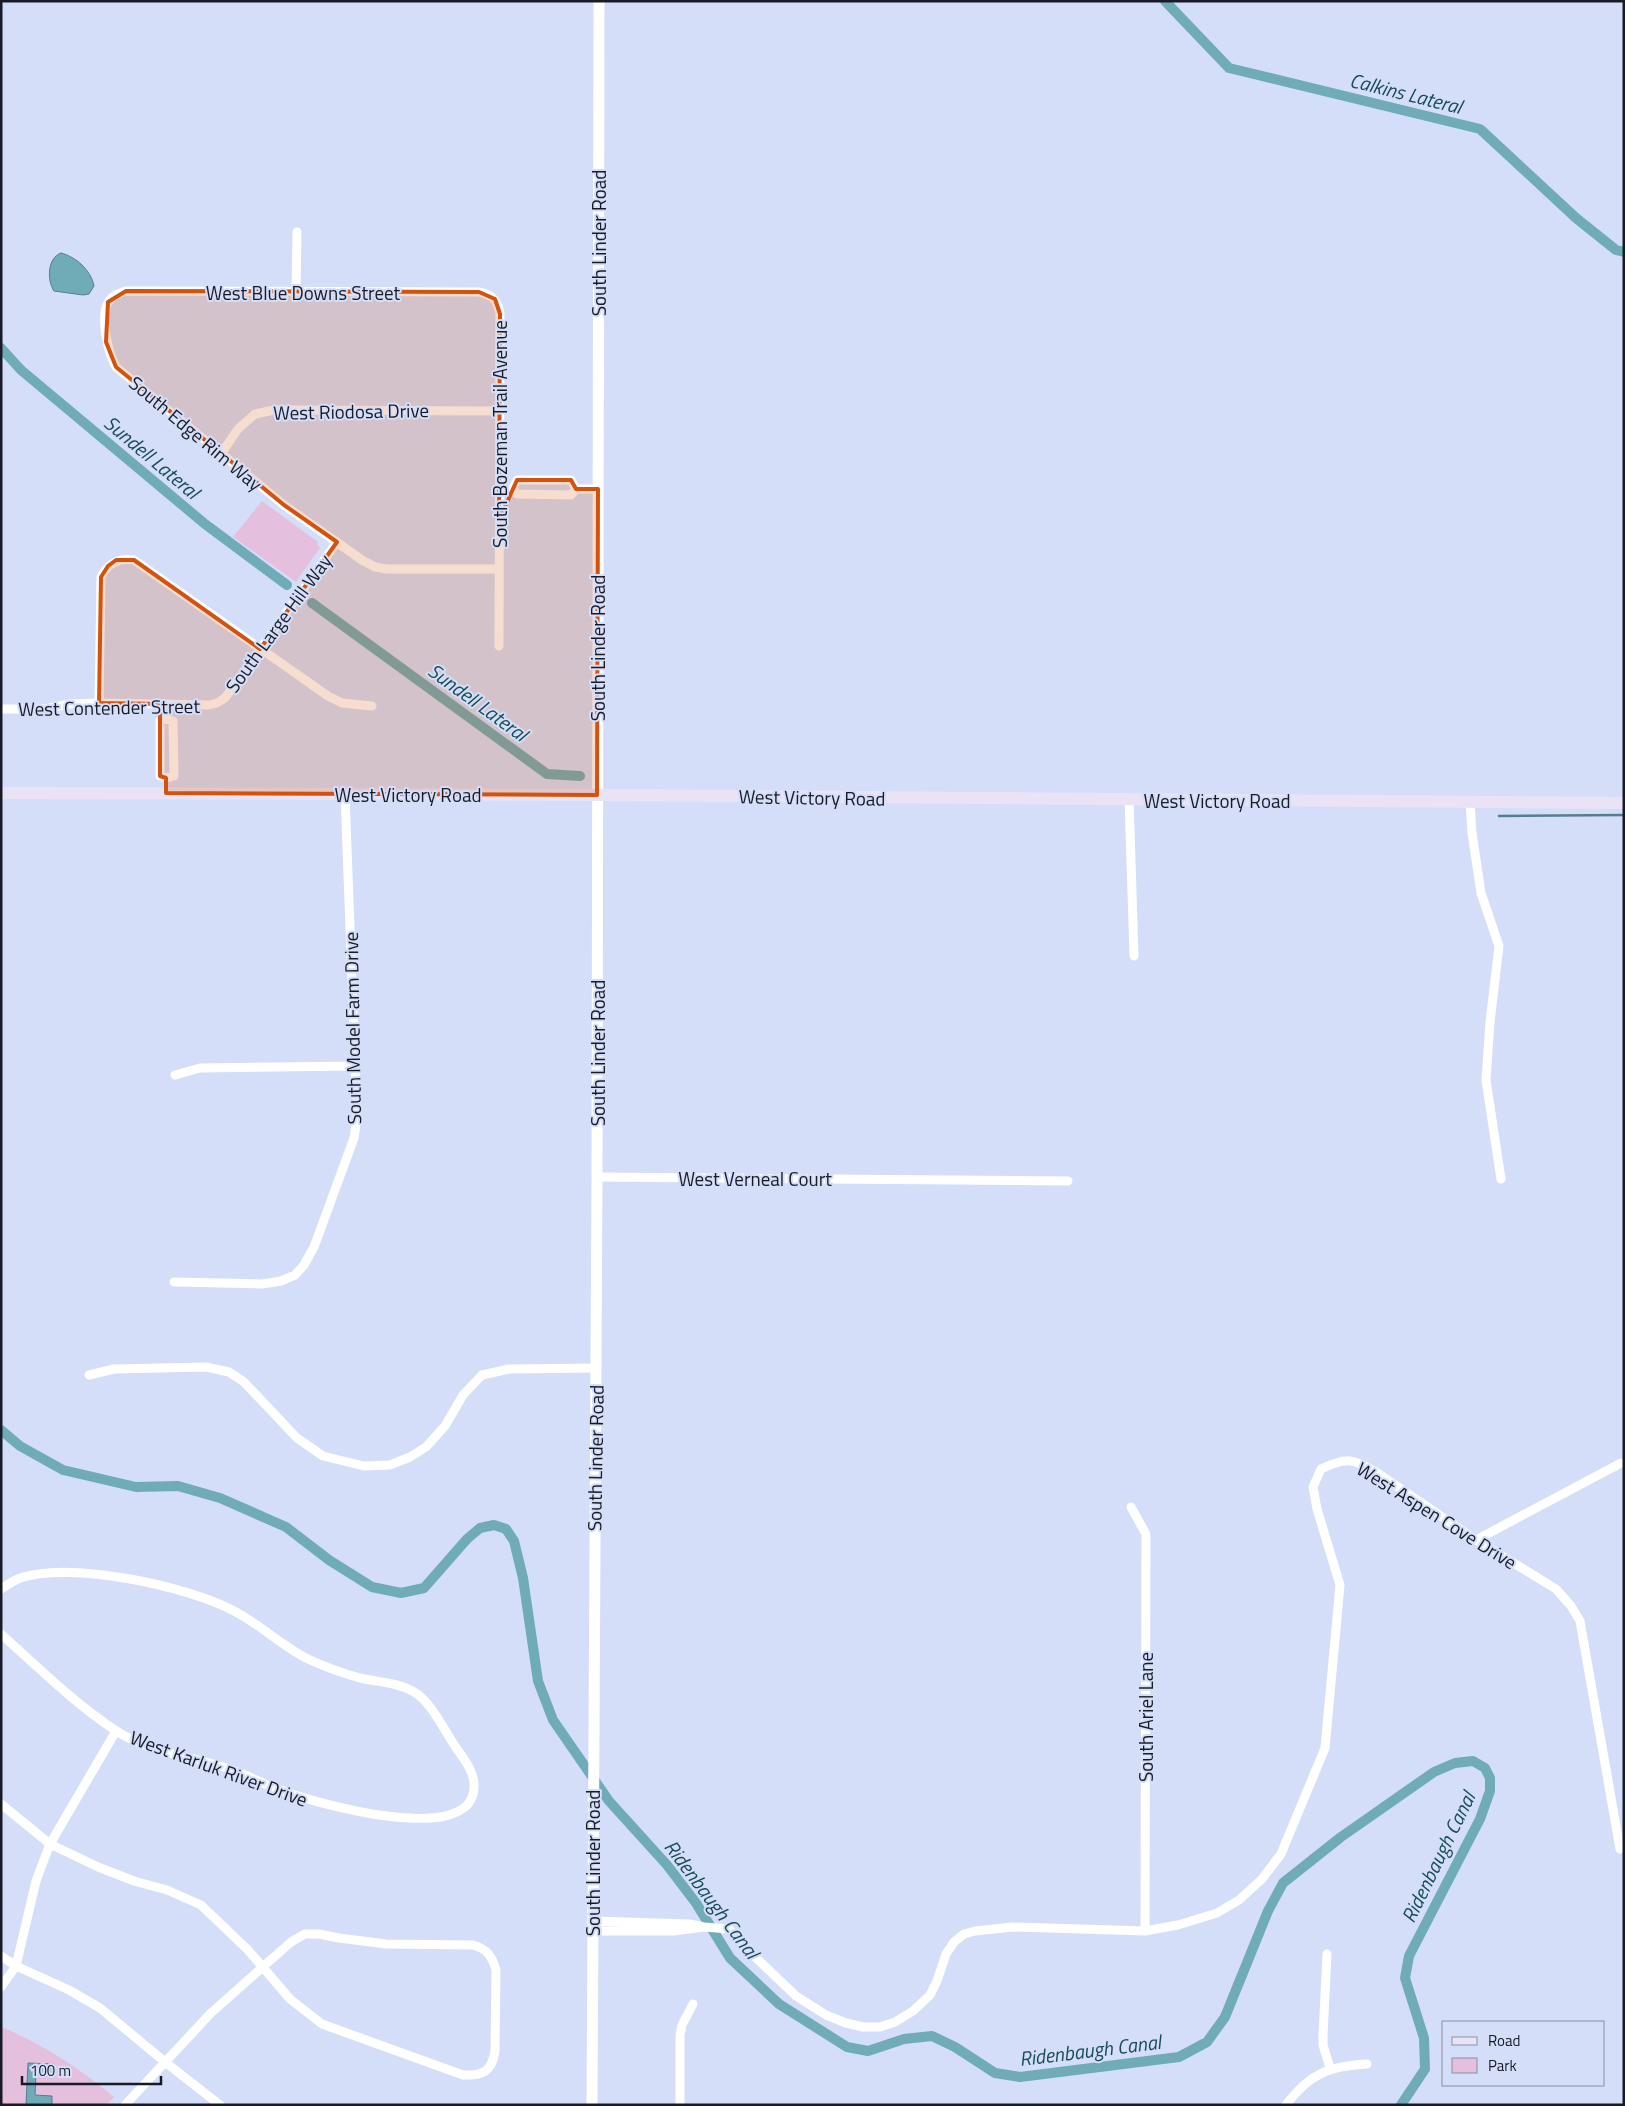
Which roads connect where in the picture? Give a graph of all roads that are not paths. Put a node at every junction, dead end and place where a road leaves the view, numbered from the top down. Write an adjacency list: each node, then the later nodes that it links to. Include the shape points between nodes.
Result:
1 (599, 1): 11 (street, South Linder Road)
2 (297, 232): 3 (street)
3 (296, 292): 4 (street, West Blue Downs Street, via 126,291); 5 (street, West Blue Downs Street, via 479,292)
4 (112, 297): 7 (street, South Edge Rim Way, via 106,307 106,342 116,367)
5 (495, 299): 6 (street, South Bozeman Trail Avenue, via 500,314)
6 (500, 411): 7 (street, West Riodosa Drive, via 274,410 255,414 238,429); 8 (street, South Bozeman Trail Avenue)
7 (221, 454): 12 (street, South Edge Rim Way, via 284,505)
8 (499, 488): 9 (street); 13 (street, South Bozeman Trail Avenue)
9 (513, 488): 10 (street, via 517,494 571,495); 10 (street, via 517,480 571,480)
10 (576, 488): 11 (street)
11 (598, 488): 26 (street, South Linder Road)
12 (337, 542): 13 (street, South Edge Rim Way, via 375,567); 15 (street, South Large Hill Way)
13 (499, 569): 14 (street, South Bozeman Trail Avenue)
14 (499, 646)
15 (260, 649): 16 (street, via 134,560 116,560 101,577); 17 (street, South Large Hill Way, via 225,698); 19 (street, via 328,696 342,703)
16 (99, 703): 18 (street, West Contender Street); 20 (street, West Contender Street, via 45,709)
17 (217, 703): 18 (street, West Contender Street)
18 (167, 704): 21 (street)
19 (372, 706)
20 (1, 709)
21 (166, 719): 22 (street, via 160,721 160,776); 22 (street, via 173,721 174,776)
22 (166, 778): 24 (street)
23 (1, 793): 24 (main road, West Victory Road)
24 (166, 793): 25 (main road, West Victory Road)
25 (345, 794): 26 (main road, West Victory Road); 31 (street, South Model Farm Drive)
26 (597, 795): 27 (main road, West Victory Road); 33 (street, South Linder Road)
27 (1129, 799): 28 (main road, West Victory Road); 30 (street)
28 (1470, 802): 29 (main road, West Victory Road); 34 (street, via 1481,893 1499,946 1486,1080)
29 (1624, 803)
30 (1134, 956)
31 (356, 1066): 32 (street, via 200,1068); 36 (street, South Model Farm Drive, via 354,1138 314,1247 304,1265 295,1275 262,1284)
32 (175, 1075)
33 (597, 1177): 35 (street, West Verneal Court); 37 (street, South Linder Road)
34 (1501, 1179)
35 (1068, 1182)
36 (174, 1282)
37 (596, 1368): 38 (street, via 509,1369 482,1375 463,1395 426,1448 390,1465 364,1466 323,1456 297,1438 244,1382 229,1372 206,1367 114,1369); 48 (street, South Linder Road)
38 (89, 1375)
39 (1621, 1463): 41 (street)
40 (1131, 1507): 49 (street, South Ariel Lane, via 1146,1534)
41 (1476, 1540): 47 (street, West Aspen Cove Drive, via 1556,1590 1580,1621); 49 (street, West Aspen Cove Drive, via 1358,1462 1340,1460 1321,1468 1313,1487 1340,1585 1329,1717 1325,1748 1316,1772 1281,1854 1262,1879 1239,1900 1217,1913)
42 (1, 1589): 44 (street, West Karluk River Drive, via 18,1579 34,1575 75,1573 117,1576 214,1602 234,1611 306,1658 335,1670 408,1688 420,1696 430,1706 470,1768 474,1788 467,1806 455,1815 441,1818 370,1814 323,1805 277,1790 230,1769 166,1753)
43 (1, 1634): 44 (street, West Karluk River Drive)
44 (116, 1731): 46 (street)
45 (1, 1804): 46 (street)
46 (50, 1844): 52 (street, via 36,1881); 53 (street, via 98,1867 167,1890 201,1906 248,1950)
47 (1620, 1849)
48 (592, 1926): 49 (street, West Aspen Cove Drive, via 690,1924 729,1928 796,1996 826,2015 863,2028 895,2022 913,2011 930,1995 946,1954 964,1934 1012,1927); 61 (street, South Linder Road)
49 (1145, 1931)
50 (1327, 1954): 58 (street, via 1323,2045)
51 (1, 1956): 52 (street)
52 (16, 1966): 54 (street); 56 (street, via 100,2008)
53 (262, 1969): 53 (street, via 304,1934 386,1944 481,1947 488,1952 496,1970 493,2063 485,2072 463,2076 322,2024 290,1999); 56 (street, via 211,2013)
54 (1, 1987)
55 (694, 2004): 62 (street, via 680,2035)
56 (165, 2062): 59 (street); 60 (street)
57 (1367, 2064): 58 (street)
58 (1330, 2068): 63 (street, via 1298,2090)
59 (125, 2105)
60 (220, 2105)
61 (592, 2105)
62 (680, 2105)
63 (1286, 2105)

